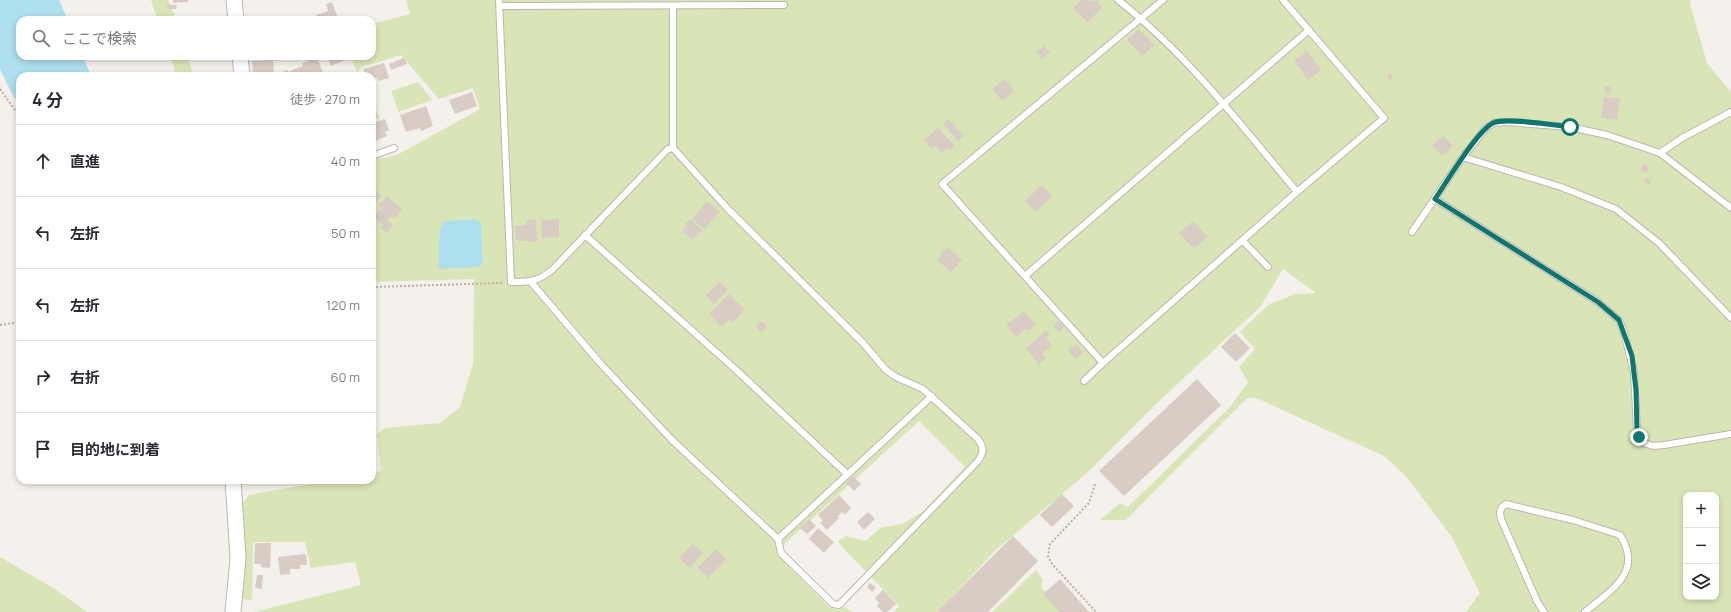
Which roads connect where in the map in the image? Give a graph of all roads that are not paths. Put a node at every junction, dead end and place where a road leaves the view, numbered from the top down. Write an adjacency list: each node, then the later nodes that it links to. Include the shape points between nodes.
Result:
1 (234, 0): 8 (street)
2 (1118, 0): 9 (lane)
3 (1163, 0): 9 (lane)
4 (1283, 0): 10 (lane)
5 (499, 3): 7 (lane); 28 (lane, via 511,282)
6 (784, 5): 7 (lane)
7 (673, 6): 16 (lane)
8 (236, 16)
9 (1140, 18): 13 (lane); 27 (lane, via 942,184)
10 (1309, 30): 13 (lane); 20 (lane, via 1384,118)
11 (240, 60): 12 (street)
12 (242, 72)
13 (1222, 104): 20 (lane); 27 (lane)
14 (1731, 112): 17 (lane)
15 (394, 148): 18 (lane)
16 (673, 148): 24 (lane, via 668,149); 32 (lane, via 727,208 863,343 886,370)
17 (1660, 153): 19 (lane, via 1570,127 1506,122 1494,123 1486,128); 22 (lane)
18 (376, 155)
19 (1463, 157): 21 (lane); 29 (lane, via 1567,190 1616,209 1659,243)
20 (1297, 192): 25 (lane)
21 (1435, 199): 23 (lane); 33 (lane, via 1598,302 1619,320 1632,356 1637,429 1644,443 1653,446 1664,445)
22 (1731, 208)
23 (1412, 232)
24 (585, 235): 28 (lane, via 552,270); 34 (lane, via 734,368)
25 (1243, 241): 26 (lane); 30 (lane)
26 (1268, 267)
27 (1025, 276): 30 (lane)
28 (531, 282): 36 (lane, via 600,363 672,440)
29 (1731, 318)
30 (1103, 363): 31 (lane)
31 (1084, 381)
32 (932, 396): 34 (lane); 36 (lane, via 978,440 983,448 983,454 839,605 833,604 781,553)
33 (1731, 434)
34 (847, 474): 36 (lane)
35 (233, 484): 37 (street, via 238,558)
36 (778, 539)
37 (233, 612)
38 (1544, 612): 39 (lane, via 1501,519 1500,512 1506,504 1573,520 1620,535 1628,550 1627,569 1615,587)
39 (1585, 612)

